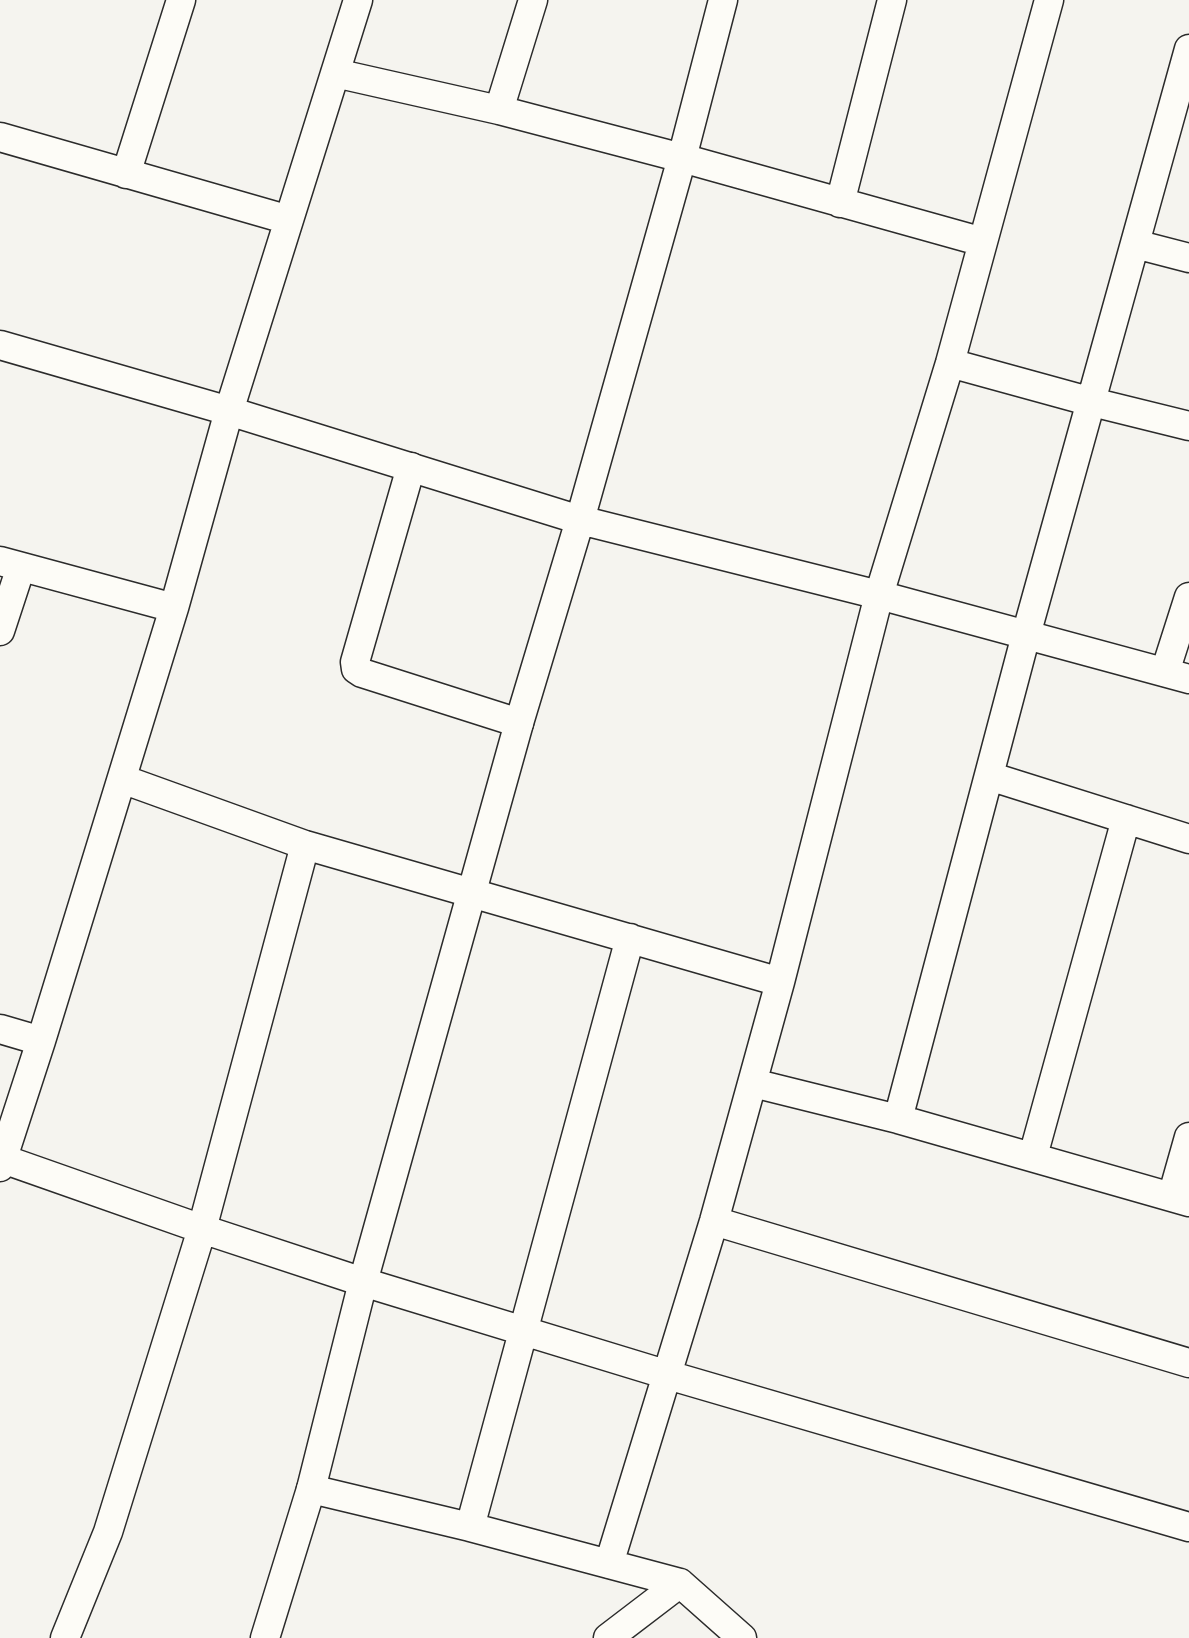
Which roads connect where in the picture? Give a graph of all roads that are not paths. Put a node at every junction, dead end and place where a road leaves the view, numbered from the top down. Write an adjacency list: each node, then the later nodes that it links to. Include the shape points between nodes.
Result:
1 (181, 0): 12 (street)
2 (358, 0): 8 (street)
3 (533, 0): 9 (street)
4 (723, 0): 11 (street)
5 (892, 0): 13 (street)
6 (1049, 0): 15 (street)
7 (1189, 49): 16 (street)
8 (335, 73): 9 (street); 14 (street)
9 (499, 110): 11 (street)
10 (0, 137): 12 (street)
11 (682, 158): 13 (street); 24 (street)
12 (126, 174): 14 (street)
13 (840, 203): 15 (street)
14 (289, 220): 21 (street)
15 (983, 242): 19 (street)
16 (1135, 244): 17 (street); 20 (street)
17 (1189, 258)
18 (0, 345): 21 (street)
19 (950, 362): 20 (street); 26 (street)
20 (1092, 402): 22 (street); 30 (street)
21 (229, 411): 23 (street); 28 (street)
22 (1189, 426)
23 (411, 467): 24 (street); 32 (street, via 355,662 356,669)
24 (580, 520): 26 (street); 32 (street)
25 (11, 564): 28 (street); 29 (street)
26 (879, 594): 30 (street); 40 (street)
27 (1189, 597): 31 (street)
28 (174, 608): 34 (street)
29 (0, 631)
30 (1026, 635): 31 (street); 33 (street)
31 (1177, 676)
32 (519, 722): 38 (street)
33 (989, 776): 35 (street); 44 (street)
34 (122, 779): 37 (street); 42 (street)
35 (1126, 819): 36 (street); 46 (street)
36 (1189, 839)
37 (305, 845): 38 (street); 50 (street)
38 (472, 894): 39 (street); 51 (street)
39 (630, 938): 40 (street); 52 (street)
40 (780, 982): 43 (street)
41 (0, 1029): 42 (street)
42 (41, 1041): 47 (street)
43 (753, 1083): 44 (street); 49 (street)
44 (898, 1119): 46 (street)
45 (1189, 1137): 48 (street)
46 (1033, 1156): 48 (street)
47 (1, 1163): 50 (street)
48 (1181, 1199)
49 (714, 1221): 53 (street); 54 (street)
50 (202, 1229): 51 (street); 60 (street, via 108,1532)
51 (362, 1282): 52 (street); 55 (street)
52 (523, 1330): 54 (street); 56 (street)
53 (1189, 1364)
54 (668, 1375): 57 (street); 58 (street)
55 (311, 1488): 56 (street); 61 (street)
56 (470, 1527): 58 (street)
57 (1189, 1527)
58 (609, 1564): 59 (street)
59 (680, 1583): 62 (street); 63 (street)
60 (65, 1638)
61 (265, 1638)
62 (608, 1638)
63 (742, 1638)

